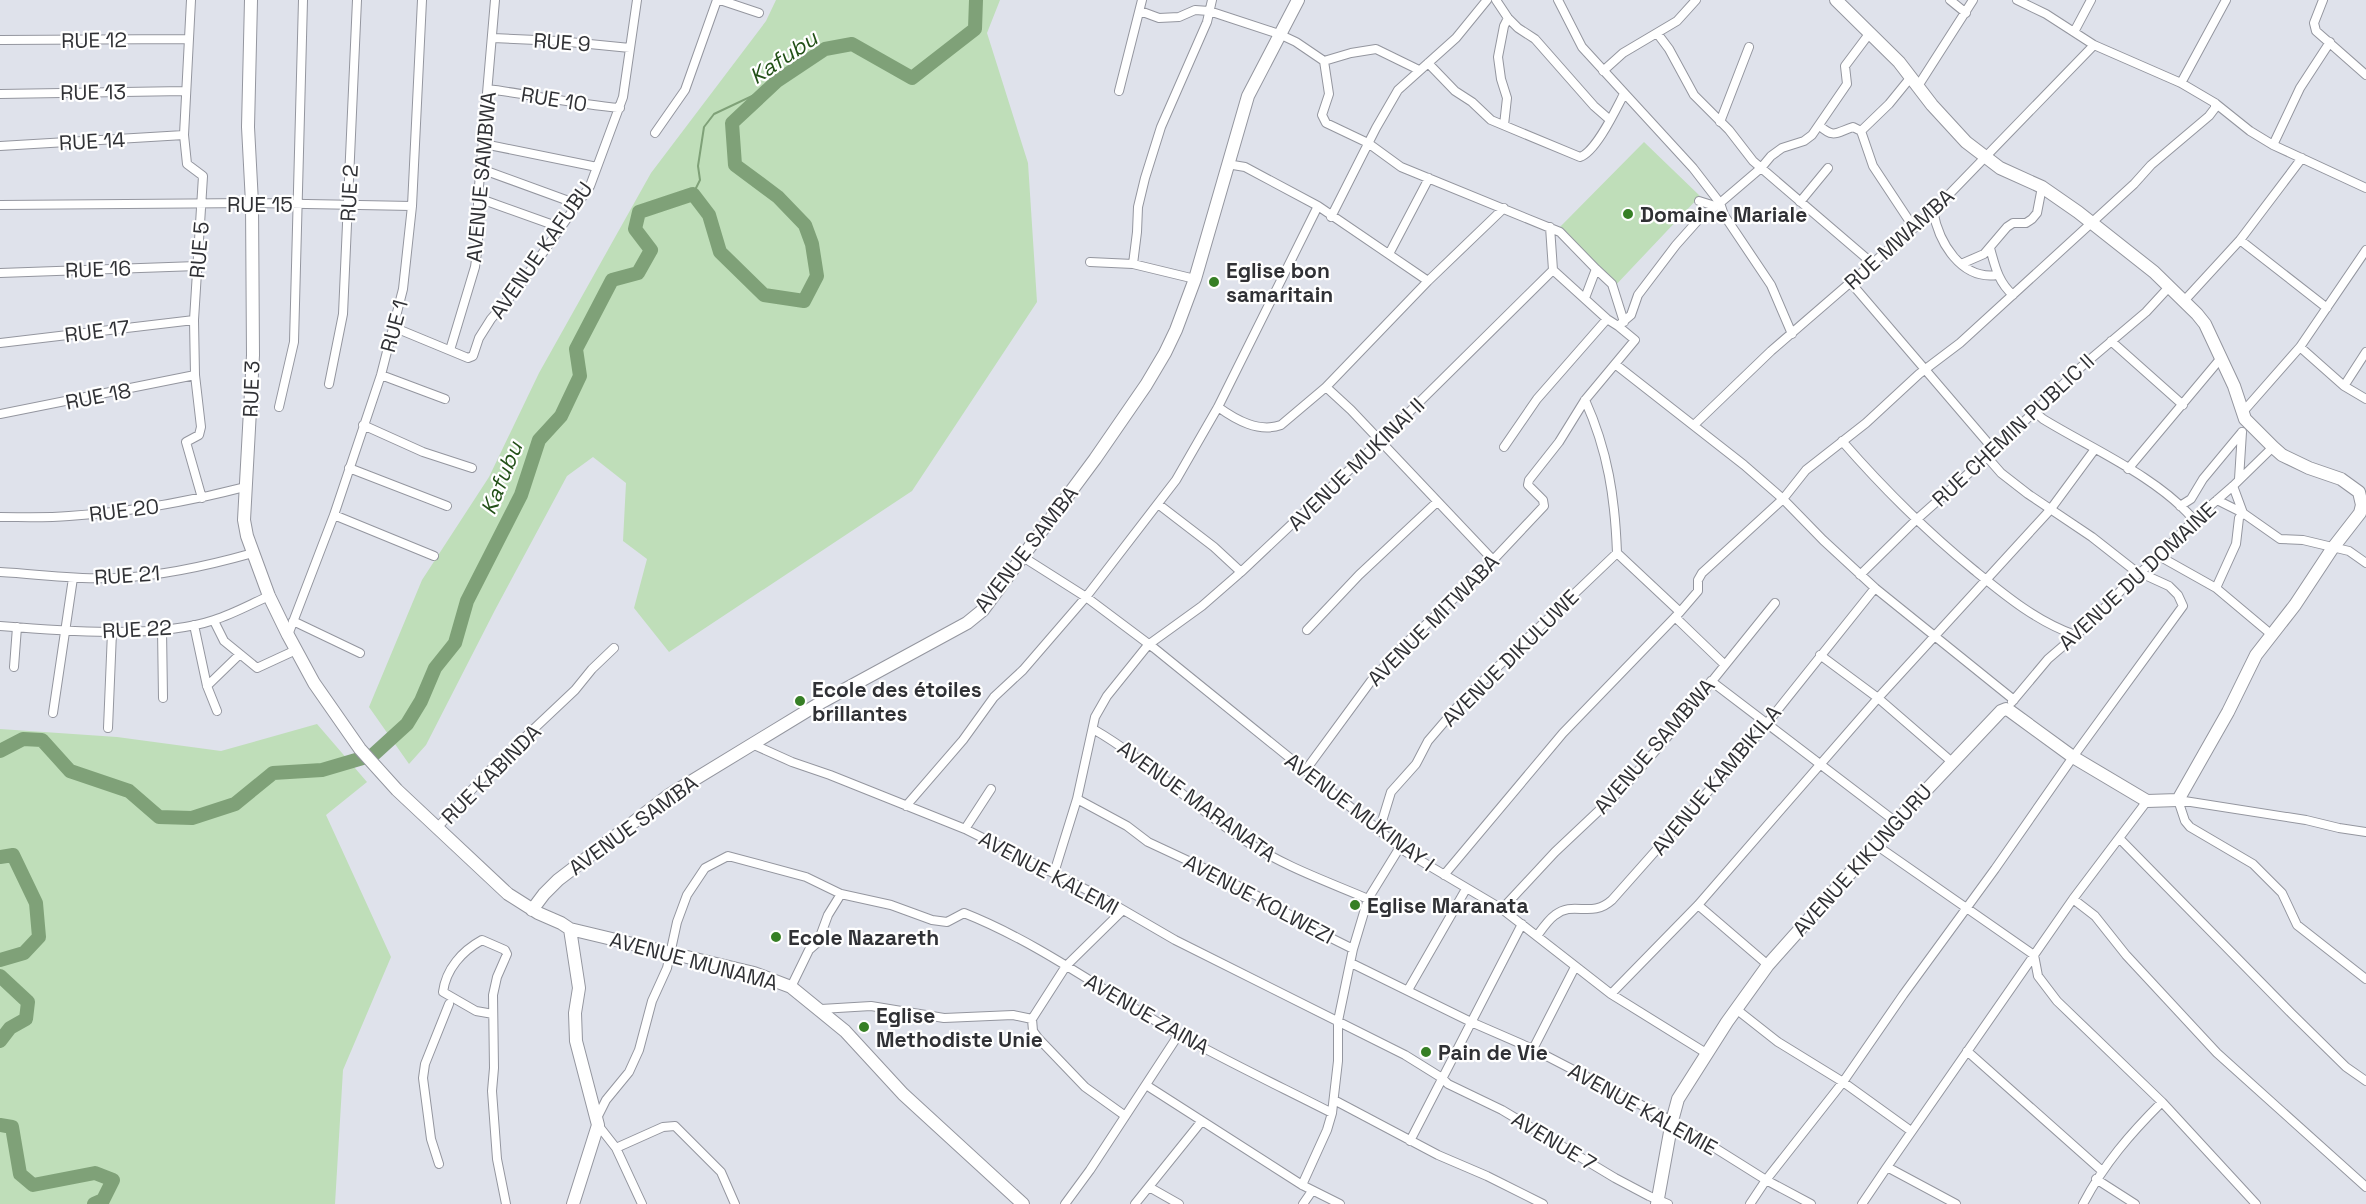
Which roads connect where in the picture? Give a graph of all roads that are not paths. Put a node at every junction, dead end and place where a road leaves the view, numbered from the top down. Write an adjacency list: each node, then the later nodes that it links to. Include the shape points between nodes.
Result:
1 (191, 0): 33 (street, RUE 5)
2 (251, 0): 77 (street, RUE 3, via 248,127)
3 (303, 0): 79 (street)
4 (357, 0): 80 (street, RUE 2)
5 (422, 0): 84 (street, RUE 1)
6 (495, 0): 32 (street, AVENUE SAMBWA)
7 (638, 0): 38 (street, AVENUE KAFUBU)
8 (719, 0): 25 (street); 58 (street, via 685,90)
9 (1142, 0): 23 (street)
10 (1212, 0): 24 (street)
11 (1298, 0): 30 (street, AVENUE SAMBA)
12 (1486, 0): 40 (street, via 1456,38)
13 (1496, 0): 27 (street)
14 (1558, 0): 42 (street, via 1582,47)
15 (1696, 0): 29 (street, via 1677,21)
16 (1836, 0): 31 (street)
17 (1950, 0): 26 (street)
18 (1973, 0): 26 (street)
19 (2017, 0): 28 (street)
20 (2091, 0): 28 (street)
21 (2226, 0): 45 (street)
22 (2323, 0): 35 (street, via 2314,27)
23 (1140, 11): 24 (street, via 1159,18); 48 (street)
24 (1209, 11): 30 (street); 99 (street, via 1161,127 1145,178)
25 (759, 13)
26 (1966, 13): 44 (street)
27 (1508, 18): 53 (street, via 1535,39); 55 (street, via 1498,57 1507,98)
28 (2074, 32): 36 (street)
29 (1657, 33): 42 (street, via 1623,53); 54 (street, via 1694,95)
30 (1279, 34): 39 (street); 66 (street, AVENUE SAMBA, via 1248,96)
31 (1869, 34): 44 (street); 56 (street, via 1845,66 1847,84)
32 (493, 38): 38 (street, RUE 9); 46 (street, AVENUE SAMBWA)
33 (189, 39): 34 (street, RUE 12); 47 (street, RUE 5)
34 (0, 40)
35 (2330, 42): 43 (street); 63 (street, via 2300,88)
36 (2094, 45): 45 (street); 64 (street, RUE MWAMBA)
37 (1749, 47): 54 (street)
38 (630, 48): 52 (street, AVENUE KAFUBU)
39 (1324, 62): 41 (street, via 1376,49); 61 (street, via 1329,94 1322,115 1326,123)
40 (1428, 63): 41 (street); 55 (street, via 1455,91 1491,120)
41 (1419, 70): 61 (street, via 1398,90)
42 (1603, 71): 50 (street)
43 (2366, 75)
44 (1914, 81): 57 (street); 64 (street, via 1949,124)
45 (2181, 83): 51 (street)
46 (488, 89): 52 (street, RUE 10); 60 (street, AVENUE SAMBWA)
47 (185, 91): 49 (street, RUE 13); 59 (street, RUE 5)
48 (1119, 91)
49 (0, 94)
50 (1624, 94): 53 (street); 82 (street, via 1693,168)
51 (2214, 103): 63 (street); 89 (street, via 2209,116)
52 (620, 108): 67 (street, AVENUE KAFUBU)
53 (1610, 120): 55 (street, via 1580,158)
54 (1720, 122): 68 (street)
55 (1504, 125)
56 (1820, 126): 57 (street, via 1833,134 1853,127); 68 (street, via 1804,141 1782,148)
57 (1861, 131): 92 (street, via 1873,166)
58 (655, 133)
59 (183, 135): 62 (street, RUE 14); 78 (street, RUE 5, via 187,164 203,177)
60 (484, 144): 67 (street); 70 (street, AVENUE SAMBWA)
61 (1368, 144): 71 (street, via 1401,167); 88 (street)
62 (0, 146)
63 (2273, 146): 65 (street)
64 (1986, 158): 72 (street); 87 (street, RUE MWAMBA)
65 (2302, 158): 73 (street); 93 (street)
66 (1227, 164): 85 (street, via 1245,167); 106 (street, AVENUE SAMBA)
67 (597, 167): 81 (street, AVENUE KAFUBU)
68 (1761, 168): 76 (street); 82 (street)
69 (1828, 168): 76 (street)
70 (481, 169): 74 (street, AVENUE SAMBWA); 81 (street)
71 (1429, 178): 86 (street); 96 (street)
72 (2042, 188): 89 (street); 94 (street, via 2032,219 2007,227)
73 (2366, 188)
74 (478, 198): 90 (street); 122 (street, AVENUE SAMBWA, via 475,267)
75 (1699, 201): 82 (street)
76 (1800, 202): 98 (street)
77 (252, 203): 78 (street, RUE 15); 79 (street, RUE 15); 156 (street, RUE 3, via 253,355)
78 (202, 204): 83 (street, RUE 15); 101 (street, RUE 5)
79 (297, 204): 80 (street, RUE 15); 138 (street, via 294,342)
80 (349, 204): 84 (street, RUE 15); 129 (street, RUE 2, via 343,315)
81 (577, 204): 90 (street, AVENUE KAFUBU)
82 (1718, 204): 116 (street, via 1676,245 1638,295 1631,315); 118 (street, via 1771,285)
83 (0, 205)
84 (412, 206): 117 (street, RUE 1, via 404,289)
85 (1318, 206): 88 (street); 139 (street)
86 (1504, 208): 91 (street); 107 (street)
87 (1934, 211): 92 (street, RUE MWAMBA); 100 (street, via 1940,236)
88 (1331, 217): 96 (street)
89 (2092, 223): 109 (street, via 2127,248); 110 (street)
90 (559, 227): 122 (street, AVENUE KAFUBU, via 518,288 491,319 471,358)
91 (1550, 227): 102 (street, via 1560,232); 103 (street)
92 (1914, 228): 98 (street, RUE MWAMBA)
93 (2240, 240): 112 (street); 113 (street)
94 (1990, 248): 100 (street); 105 (street)
95 (2366, 250): 113 (street)
96 (1389, 254): 107 (street)
97 (1090, 262): 99 (street)
98 (1872, 263): 108 (street, RUE MWAMBA)
99 (1133, 264): 106 (street)
100 (1960, 264): 105 (street, via 1982,276)
101 (196, 266): 104 (street, RUE 16); 115 (street, RUE 5)
102 (1596, 269): 111 (street); 116 (street, via 1612,284)
103 (1553, 270): 111 (street); 145 (street, AVENUE MUKINAI II)
104 (0, 273)
105 (1997, 275): 110 (street)
106 (1196, 279): 179 (street, AVENUE SAMBA, via 1176,330 1146,386)
107 (1428, 281): 131 (street)
108 (1851, 283): 118 (street, RUE MWAMBA); 126 (street)
109 (2169, 287): 112 (street); 119 (street, RUE CHEMIN PUBLIC II)
110 (2013, 295): 126 (street)
111 (1585, 298): 114 (street)
112 (2184, 301): 124 (street, via 2202,320)
113 (2327, 308): 121 (street)
114 (1607, 319): 116 (street); 147 (street, via 1552,381)
115 (194, 320): 120 (street, RUE 17); 127 (street, RUE 5)
116 (1621, 324): 125 (street, via 1635,340)
117 (393, 327): 122 (street); 128 (street, RUE 1)
118 (1791, 334): 143 (street, RUE MWAMBA)
119 (2111, 341): 137 (street); 140 (street, RUE CHEMIN PUBLIC II)
120 (0, 343)
121 (2300, 346): 130 (street); 136 (street)
122 (450, 350)
123 (2366, 352): 130 (street)
124 (2221, 358): 132 (street); 137 (street)
125 (1615, 364): 135 (street); 143 (street)
126 (1924, 370): 146 (street); 150 (street)
127 (195, 375): 141 (street, RUE 18); 158 (street, RUE 5, via 200,433 186,442)
128 (381, 375): 133 (street); 144 (street, RUE 1)
129 (329, 384)
130 (2344, 386): 134 (street)
131 (1326, 387): 139 (street, via 1281,425 1272,428 1244,423); 145 (street)
132 (2236, 391): 136 (street); 142 (street)
133 (445, 399)
134 (2366, 399)
135 (1585, 400): 176 (street, via 1610,475); 180 (street, AVENUE MITWABA, via 1529,480 1530,488 1545,503)
136 (2255, 400): 142 (street)
137 (2183, 405): 154 (street)
138 (279, 407)
139 (1218, 407): 162 (street)
140 (2035, 412): 149 (street); 150 (street, RUE CHEMIN PUBLIC II)
141 (0, 414)
142 (2243, 421): 148 (street); 155 (street); 164 (street, via 2192,499)
143 (1695, 424): 159 (street)
144 (363, 425): 152 (street, RUE 1); 153 (street, via 423,452)
145 (1380, 441): 161 (street); 183 (street, AVENUE MUKINAI II)
146 (1842, 441): 159 (street, via 1806,470); 170 (street)
147 (1504, 447)
148 (2272, 447): 155 (street, AVENUE DU DOMAINE); 157 (street, via 2282,456)
149 (2095, 449): 154 (street); 165 (street)
150 (1994, 450): 151 (street, RUE CHEMIN PUBLIC II)
151 (1987, 457): 165 (street, via 2001,473); 170 (street, RUE CHEMIN PUBLIC II)
152 (349, 468): 163 (street); 168 (street, RUE 1)
153 (472, 468)
154 (2128, 469): 164 (street)
155 (2236, 482): 160 (street, AVENUE DU DOMAINE); 167 (street)
156 (245, 487): 158 (street, RUE 20); 175 (street, RUE 3, via 244,520)
157 (2362, 490): 166 (street)
158 (202, 498): 169 (street, RUE 20, via 68,516)
159 (1783, 499): 185 (street); 193 (street, via 1702,573 1698,591)
160 (2217, 500): 167 (street); 171 (street, AVENUE DU DOMAINE)
161 (1437, 502): 180 (street); 201 (street)
162 (1158, 504): 183 (street); 191 (street)
163 (447, 506)
164 (2180, 506): 171 (street)
165 (2050, 510): 184 (street); 187 (street)
166 (2363, 512): 172 (street)
167 (2243, 513): 173 (street, via 2280,539 2303,540); 189 (street, via 2233,553)
168 (334, 515): 177 (street); 195 (street, RUE 1)
169 (0, 517)
170 (1916, 520): 185 (street, RUE CHEMIN PUBLIC II); 187 (street)
171 (2194, 520): 178 (street, AVENUE DU DOMAINE)
172 (2342, 536): 173 (street); 174 (street)
173 (2332, 549): 174 (street); 206 (street)
174 (2349, 551): 181 (street)
175 (253, 553): 186 (street, RUE 21, via 200,568 157,574); 190 (street, RUE 3)
176 (1617, 553): 193 (street); 239 (street, AVENUE DIKULUWE, via 1464,699 1428,741 1416,764 1391,792)
177 (434, 556)
178 (2159, 556): 184 (street, AVENUE DU DOMAINE); 189 (street)
179 (1023, 557): 191 (street, AVENUE MUKINAY I); 225 (street, AVENUE SAMBA, via 983,610 967,623)
180 (1493, 560): 230 (street, AVENUE MITWABA, via 1371,681)
181 (2366, 563)
182 (0, 572): 186 (street, RUE 21)
183 (1241, 572): 207 (street, AVENUE MUKINAI II)
184 (2140, 573): 205 (street, AVENUE DU DOMAINE); 226 (street, via 2169,586 2183,606)
185 (1860, 575): 188 (street)
186 (73, 578): 199 (street)
187 (1986, 579): 204 (street); 205 (street, via 2037,619)
188 (1875, 588): 204 (street); 212 (street, AVENUE KAMBIKILA)
189 (2216, 588): 206 (street)
190 (269, 596): 194 (street, RUE 22); 203 (street, RUE 3)
191 (1086, 597): 207 (street, AVENUE MUKINAY I); 235 (street, via 1023,670 994,697)
192 (1775, 603): 213 (street, AVENUE SAMBWA)
193 (1677, 615): 213 (street); 245 (street, via 1563,733)
194 (214, 621): 196 (street, RUE 22); 211 (street, via 219,635)
195 (293, 621): 203 (street, RUE 1); 210 (street)
196 (194, 625): 200 (street, RUE 22); 216 (street)
197 (0, 626): 198 (street, RUE 22)
198 (17, 627): 199 (street, RUE 22); 214 (street)
199 (66, 629): 202 (street, RUE 22); 221 (street)
200 (162, 629): 202 (street, RUE 22); 217 (street)
201 (1307, 630)
202 (112, 632): 223 (street)
203 (288, 635): 209 (street, RUE 3)
204 (1936, 635): 218 (street); 219 (street)
205 (2074, 635): 219 (street, AVENUE DU DOMAINE)
206 (2272, 635): 233 (street, via 2246,672)
207 (1148, 645): 224 (street, AVENUE MUKINAI II, via 1107,696); 230 (street, AVENUE MUKINAY I)
208 (614, 648): 237 (street, RUE KABINDA, via 494,765)
209 (296, 650): 211 (street, via 257,668); 229 (street, RUE 3, via 314,683)
210 (360, 653)
211 (239, 655): 216 (street)
212 (1820, 655): 218 (street); 222 (street, AVENUE KAMBIKILA)
213 (1725, 665): 215 (street, AVENUE SAMBWA)
214 (14, 667)
215 (1711, 681): 222 (street); 253 (street, AVENUE SAMBWA, via 1625,786)
216 (207, 686): 220 (street)
217 (163, 698)
218 (1878, 698): 227 (street); 228 (street)
219 (2010, 704): 226 (street); 227 (street, AVENUE KIKUNGURU)
220 (217, 711)
221 (53, 713)
222 (1766, 724): 228 (street); 257 (street, AVENUE KAMBIKILA, via 1612,900 1596,910 1569,909 1556,914)
223 (108, 728)
224 (1093, 729): 232 (street, AVENUE MUKINAI II); 248 (street, AVENUE MARANATA, via 1122,746 1244,840 1275,859)
225 (752, 744): 235 (street, AVENUE KALEMI); 252 (street, AVENUE SAMBA, via 669,795 558,880)
226 (2073, 757): 234 (street); 251 (street)
227 (1952, 762): 236 (street, AVENUE KIKUNGURU)
228 (1822, 765): 236 (street); 250 (street)
229 (375, 767): 237 (street, AVENUE MUNAMA)
230 (1305, 771): 239 (street, AVENUE MUKINAY I)
231 (991, 789): 238 (street)
232 (1077, 799): 244 (street, AVENUE MUKINAI II); 258 (street, AVENUE KOLWEZI, via 1149,842)
233 (2178, 800): 234 (street); 240 (street); 265 (street, via 2187,824 2253,864 2282,893 2297,925)
234 (2147, 801): 241 (street)
235 (906, 806): 238 (street, AVENUE KALEMI)
236 (1896, 822): 242 (street, AVENUE KIKUNGURU)
237 (437, 828): 252 (street, AVENUE MUNAMA, via 508,894)
238 (965, 829): 244 (street, AVENUE KALEMI)
239 (1379, 831): 243 (street, AVENUE MUKINAY I)
240 (2366, 832)
241 (2119, 838): 249 (street); 281 (street, via 2298,1021)
242 (1876, 845): 251 (street); 262 (street, AVENUE KIKUNGURU)
243 (1400, 847): 245 (street, AVENUE MUKINAY I); 248 (street)
244 (1054, 873): 254 (street, AVENUE KALEMI)
245 (1444, 875): 246 (street, AVENUE MUKINAY I)
246 (1466, 889): 253 (street, AVENUE MUKINAY I); 267 (street)
247 (841, 894): 259 (street, via 806,877 739,858 719,859 705,868 687,895); 263 (street, AVENUE ZAINA, via 891,905 932,921 947,922 964,913); 266 (street)
248 (1368, 899): 258 (street)
249 (2073, 899): 260 (street); 301 (street, via 2095,916 2217,1053)
250 (1698, 905): 262 (street); 268 (street)
251 (1967, 908): 260 (street); 282 (street)
252 (532, 909): 256 (street, AVENUE MUNAMA)
253 (1502, 909): 255 (street, AVENUE MUKINAY I)
254 (1122, 911): 263 (street); 274 (street, AVENUE KALEMI)
255 (1522, 924): 257 (street, AVENUE MUKINAY I); 275 (street)
256 (570, 929): 259 (street, AVENUE MUNAMA); 289 (street, via 579,988 576,1041)
257 (1537, 936): 264 (street, AVENUE MUKINAY I)
258 (1353, 949): 261 (street)
259 (669, 952): 266 (street, AVENUE MUNAMA, via 754,973); 289 (street, via 639,1050 629,1072 606,1100)
260 (2034, 955): 278 (street); 285 (street, via 2038,976 2057,1001)
261 (1351, 963): 267 (street, AVENUE KOLWEZI); 274 (street)
262 (1768, 965): 271 (street, AVENUE KIKUNGURU)
263 (1066, 966): 273 (street); 276 (street, AVENUE ZAINA)
264 (1575, 967): 268 (street, AVENUE MUKINAY I); 277 (street)
265 (2366, 980)
266 (791, 987): 270 (street, AVENUE MUNAMA)
267 (1408, 990): 275 (street, AVENUE KOLWEZI)
268 (1611, 994): 279 (street, AVENUE MUKINAY I)
269 (452, 1002): 272 (street); 272 (street, via 443,992 451,969 466,950 482,940 507,954 494,989); 294 (street, via 425,1064 423,1078 431,1139)
270 (821, 1009): 273 (street, via 871,1006 945,1018); 308 (street, AVENUE MUNAMA, via 933,1124)
271 (1736, 1009): 279 (street, AVENUE KIKUNGURU); 282 (street, via 1778,1042)
272 (493, 1014): 304 (street, via 492,1103)
273 (1032, 1018): 287 (street, via 1032,1031 1038,1038 1086,1087)
274 (1338, 1021): 280 (street, AVENUE KALEMI); 284 (street)
275 (1471, 1022): 277 (street, AVENUE KALEMIE); 280 (street)
276 (1179, 1034): 283 (street); 286 (street, AVENUE ZAINA)
277 (1533, 1049): 288 (street, AVENUE KALEMIE)
278 (1967, 1051): 291 (street); 296 (street)
279 (1706, 1053): 288 (street, AVENUE KIKUNGURU, via 1678,1099)
280 (1442, 1078): 292 (street); 303 (street, AVENUE 7)
281 (2366, 1081)
282 (1843, 1082): 291 (street); 298 (street)
283 (1146, 1085): 287 (street); 290 (street)
284 (1334, 1100): 286 (street); 292 (street)
285 (2162, 1102): 296 (street); 321 (street)
286 (1332, 1113): 299 (street)
287 (1125, 1115): 309 (street)
288 (1672, 1121): 298 (street, AVENUE KALEMIE); 303 (street, AVENUE KIKUNGURU)
289 (598, 1122): 293 (street); 305 (street)
290 (1201, 1122): 299 (street); 300 (street)
291 (1911, 1131): 295 (street)
292 (1410, 1141): 314 (street)
293 (616, 1148): 306 (street); 307 (street, via 663,1127 675,1126 721,1172)
294 (439, 1164)
295 (1887, 1167): 317 (street); 318 (street)
296 (2102, 1170): 297 (street)
297 (2096, 1179): 319 (street); 320 (street)
298 (1766, 1180): 315 (street); 316 (street, AVENUE KALEMIE)
299 (1302, 1185): 302 (street)
300 (1149, 1187): 310 (street); 311 (street)
301 (2366, 1187)
302 (1312, 1191): 312 (street); 313 (street)
303 (1661, 1202)
304 (506, 1204)
305 (573, 1204)
306 (642, 1204)
307 (735, 1204)
308 (1023, 1204)
309 (1065, 1204)
310 (1135, 1204)
311 (1179, 1204)
312 (1303, 1204)
313 (1339, 1204)
314 (1543, 1204)
315 (1750, 1204)
316 (1811, 1204)
317 (1862, 1204)
318 (1956, 1204)
319 (2083, 1204)
320 (2135, 1204)
321 (2256, 1204)

